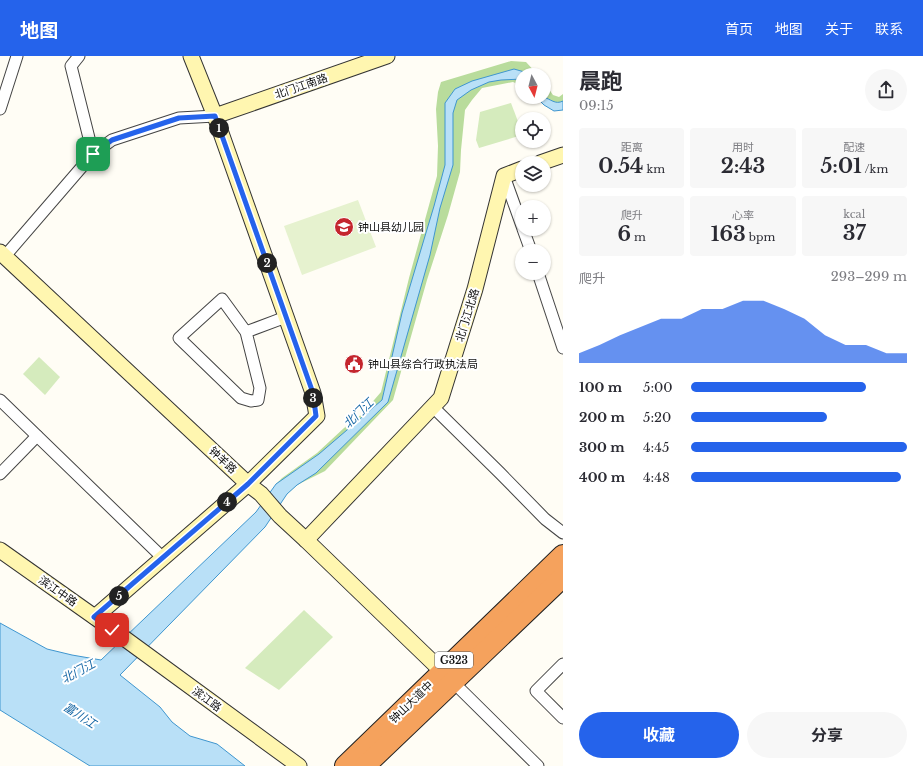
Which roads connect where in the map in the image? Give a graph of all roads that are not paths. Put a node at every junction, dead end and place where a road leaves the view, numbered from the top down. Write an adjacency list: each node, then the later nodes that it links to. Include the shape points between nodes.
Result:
1 (16, 56): 5 (street)
2 (79, 56): 7 (street, via 72,66)
3 (191, 56): 6 (street)
4 (387, 56): 6 (street, 北门江南路)
5 (0, 109)
6 (215, 116): 7 (street, via 179,118 112,140); 15 (street)
7 (93, 154): 13 (street)
8 (563, 155): 9 (street)
9 (551, 159)
10 (515, 172): 11 (street)
11 (504, 176): 12 (street); 19 (street, 北门江北路, via 475,289 441,398)
12 (515, 208)
13 (2, 254): 22 (street, 钟羊路)
14 (540, 280): 17 (street)
15 (286, 317): 16 (street); 22 (street, via 313,393 316,416)
16 (246, 332): 16 (street, via 260,388 258,400 251,402 241,398 179,338 222,299)
17 (563, 348)
18 (0, 400): 20 (street)
19 (433, 407): 23 (street, via 545,519); 24 (street, 北门江北路)
20 (37, 436): 21 (street); 27 (street)
21 (0, 474)
22 (248, 484): 24 (street, 钟羊路); 27 (street)
23 (563, 533)
24 (306, 540): 32 (street, 钟羊路)
25 (0, 550): 29 (street, 滨江中路)
26 (563, 555): 32 (highway, 钟山大道中 / G323)
27 (163, 558): 29 (street)
28 (563, 577): 32 (highway, 钟山大道中 / G323)
29 (94, 617): 30 (street, 滨江中路)
30 (116, 632): 34 (street, 滨江路)
31 (563, 664): 33 (street, via 536,691)
32 (447, 677): 35 (highway, 钟山大道中 / G323); 36 (highway, 钟山大道中 / G323); 37 (street)
33 (563, 718)
34 (299, 766)
35 (345, 766)
36 (365, 766)
37 (538, 766)

